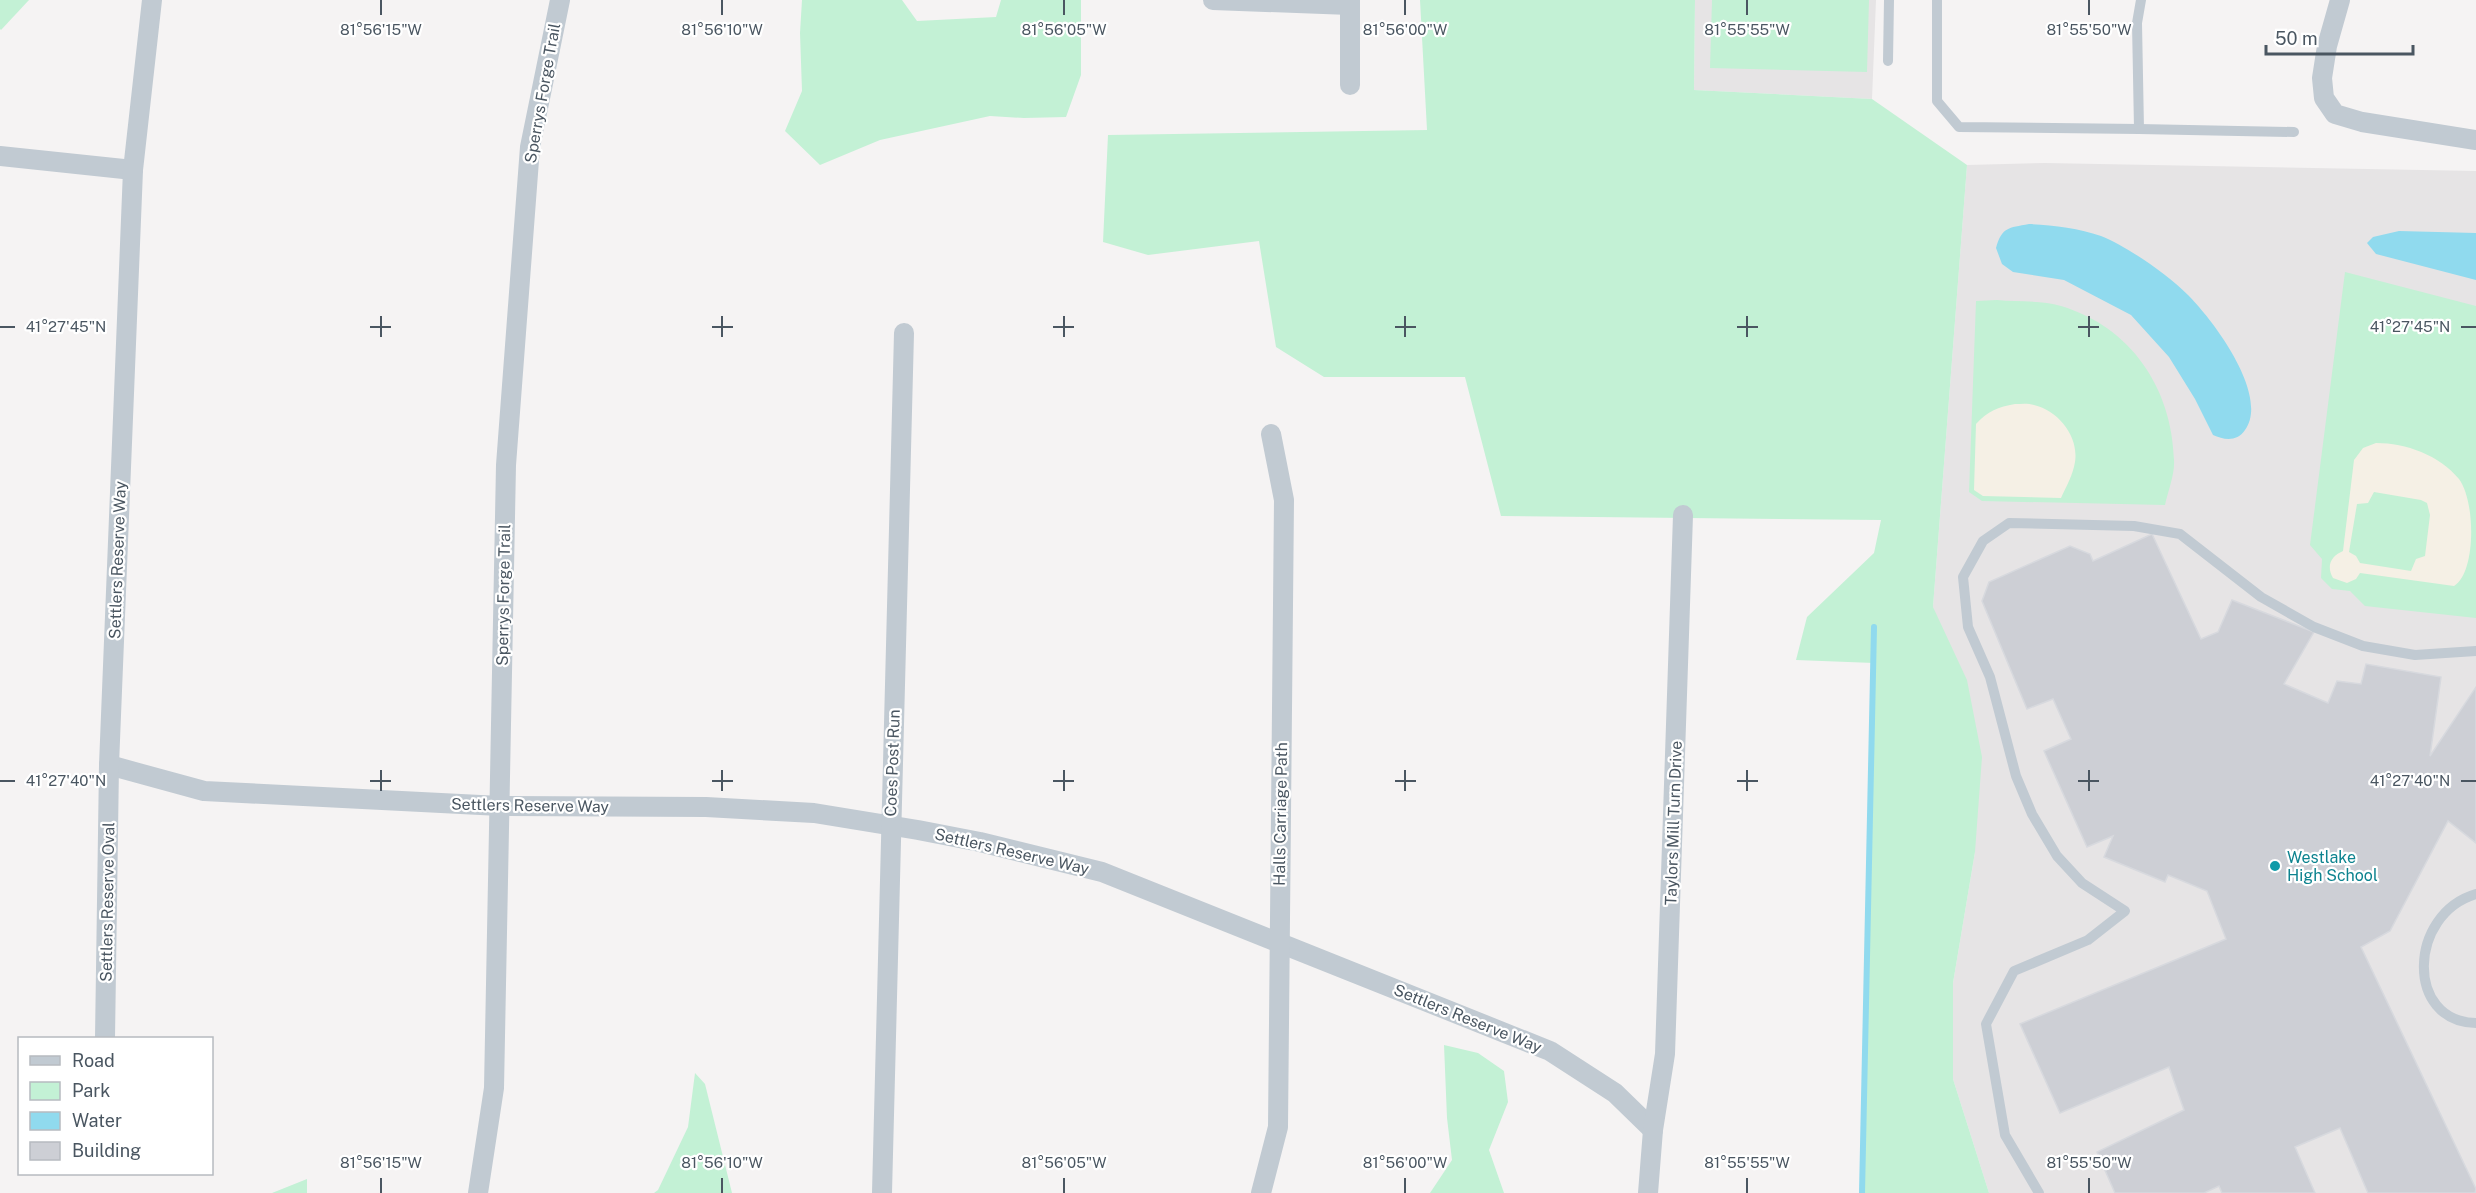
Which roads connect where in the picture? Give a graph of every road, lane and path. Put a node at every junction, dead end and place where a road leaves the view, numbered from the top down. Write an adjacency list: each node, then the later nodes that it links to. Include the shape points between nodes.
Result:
1 (152, 0): 15 (street, Settlers Reserve Way)
2 (560, 0): 21 (street, Sperrys Forge Trail, via 530,147 508,429)
3 (1213, 0): 8 (street)
4 (1889, 0): 9 (lane)
5 (1937, 0): 11 (lane, via 1937,101 1959,127)
6 (2141, 0): 11 (lane, via 2137,23)
7 (2340, 0): 13 (street, via 2322,78 2324,98 2335,114)
8 (1350, 2): 10 (street)
9 (1888, 61)
10 (1350, 85)
11 (2139, 129): 12 (lane)
12 (2294, 132)
13 (2476, 140)
14 (0, 156): 15 (street)
15 (133, 170): 20 (street, Settlers Reserve Way)
16 (904, 333): 22 (street, Coes Post Run)
17 (1271, 434): 24 (street, Halls Carriage Path, via 1284,500)
18 (1683, 515): 27 (street, Taylors Mill Turn Drive, via 1665,1054)
19 (2476, 651): 32 (lane, via 2415,655 2363,646 2314,627 2261,597 2180,534 2134,526 2009,523 1983,541 1963,577 1968,627 1990,677 2016,776 2057,856 2082,883 2125,911 2088,940 2014,971 1986,1024 2005,1135)
20 (109, 765): 21 (street, Settlers Reserve Way, via 204,791); 26 (street, Settlers Reserve Oval)
21 (500, 806): 22 (street, Settlers Reserve Way, via 717,808 814,813); 28 (street, Sperrys Forge Trail, via 494,1088)
22 (890, 824): 24 (street, Settlers Reserve Way, via 1102,872); 29 (street, Coes Post Run)
23 (2476, 894): 25 (lane, via 2457,903 2440,918 2428,935 2423,955 2430,995 2445,1013 2465,1023)
24 (1278, 943): 27 (street, Settlers Reserve Way, via 1550,1051 1615,1093); 30 (street, Halls Carriage Path, via 1278,1127)
25 (2476, 1023)
26 (105, 1037)
27 (1653, 1130): 31 (street, Taylors Mill Turn Drive)
28 (478, 1193)
29 (882, 1193)
30 (1261, 1193)
31 (1648, 1193)
32 (2039, 1193)

